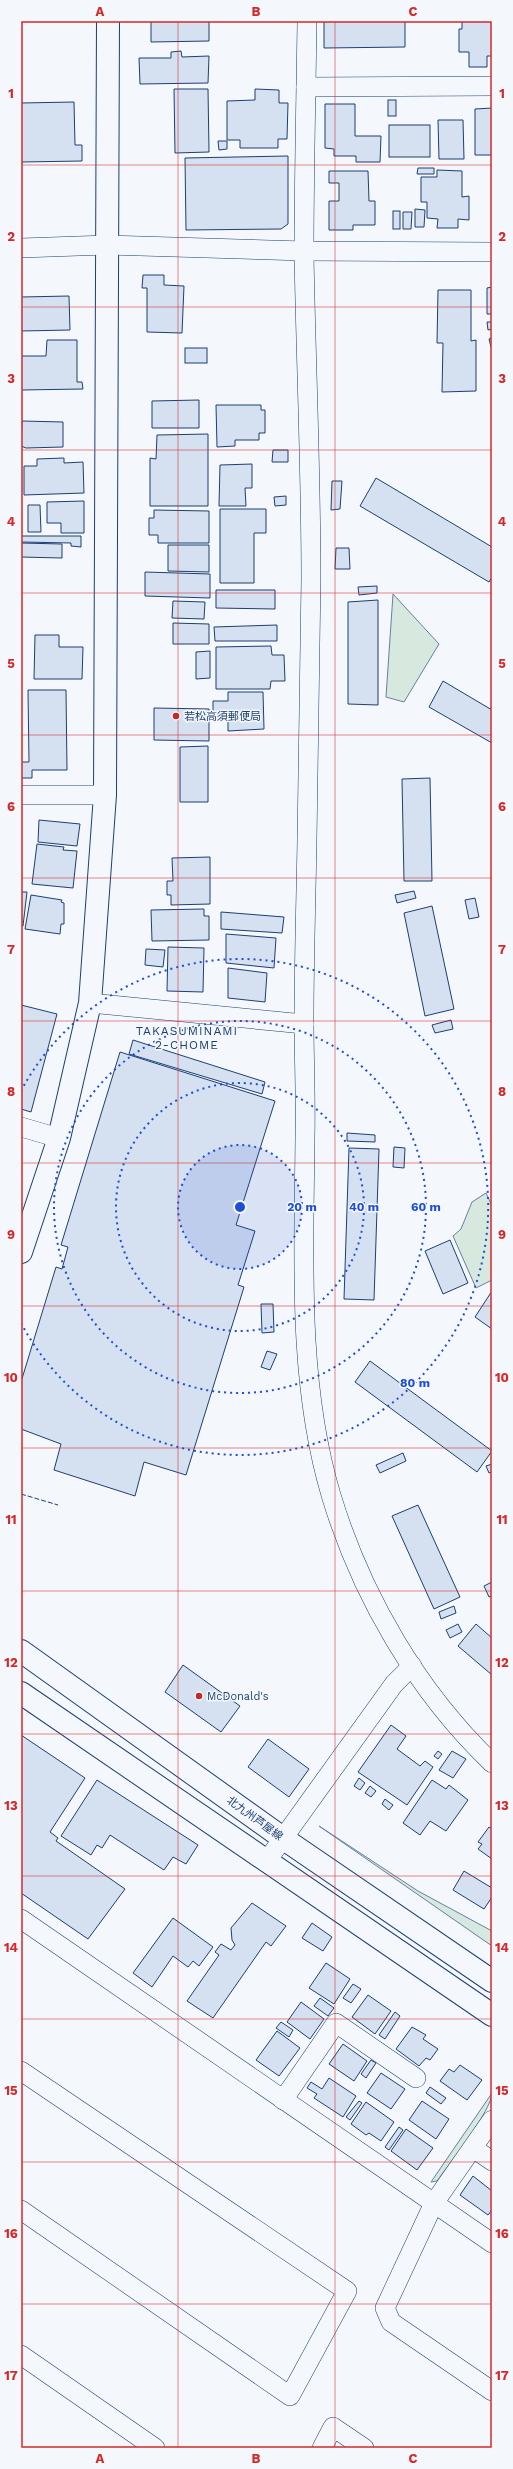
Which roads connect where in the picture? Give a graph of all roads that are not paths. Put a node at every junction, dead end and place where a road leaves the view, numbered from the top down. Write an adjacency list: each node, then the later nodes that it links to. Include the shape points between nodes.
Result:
1 (108, 21): 5 (street)
2 (307, 21): 4 (street)
3 (492, 86): 4 (street)
4 (306, 87): 7 (street)
5 (106, 245): 6 (street); 7 (street); 10 (street)
6 (21, 248)
7 (304, 251): 8 (street); 12 (street, via 311,576)
8 (492, 252)
9 (21, 795): 10 (street)
10 (105, 795): 11 (street)
11 (90, 1003): 12 (street); 14 (street)
12 (304, 1024): 17 (street, via 306,1327 317,1434 331,1495 352,1552 379,1613)
13 (21, 1127): 14 (street)
14 (58, 1138): 15 (street)
15 (21, 1252)
16 (21, 1651): 20 (street, 北九州芦屋線)
17 (412, 1666): 19 (street, via 441,1707); 20 (street, via 394,1684)
18 (21, 1693): 21 (street)
19 (492, 1763)
20 (284, 1839): 21 (street); 23 (street, 北九州芦屋線)
21 (266, 1862): 24 (street)
22 (21, 1919): 27 (street)
23 (492, 1981)
24 (492, 2015)
25 (21, 2071): 32 (street, via 347,2291 290,2396)
26 (416, 2078): 27 (street, via 336,2023)
27 (283, 2100): 31 (street)
28 (492, 2120): 29 (street)
29 (473, 2148): 30 (street); 31 (street)
30 (492, 2161)
31 (434, 2203): 33 (street); 35 (street, via 385,2308 390,2322)
32 (21, 2210)
33 (492, 2243)
34 (21, 2355): 36 (street)
35 (492, 2391)
36 (155, 2448)
37 (322, 2448): 38 (street, via 333,2427)
38 (364, 2448)

